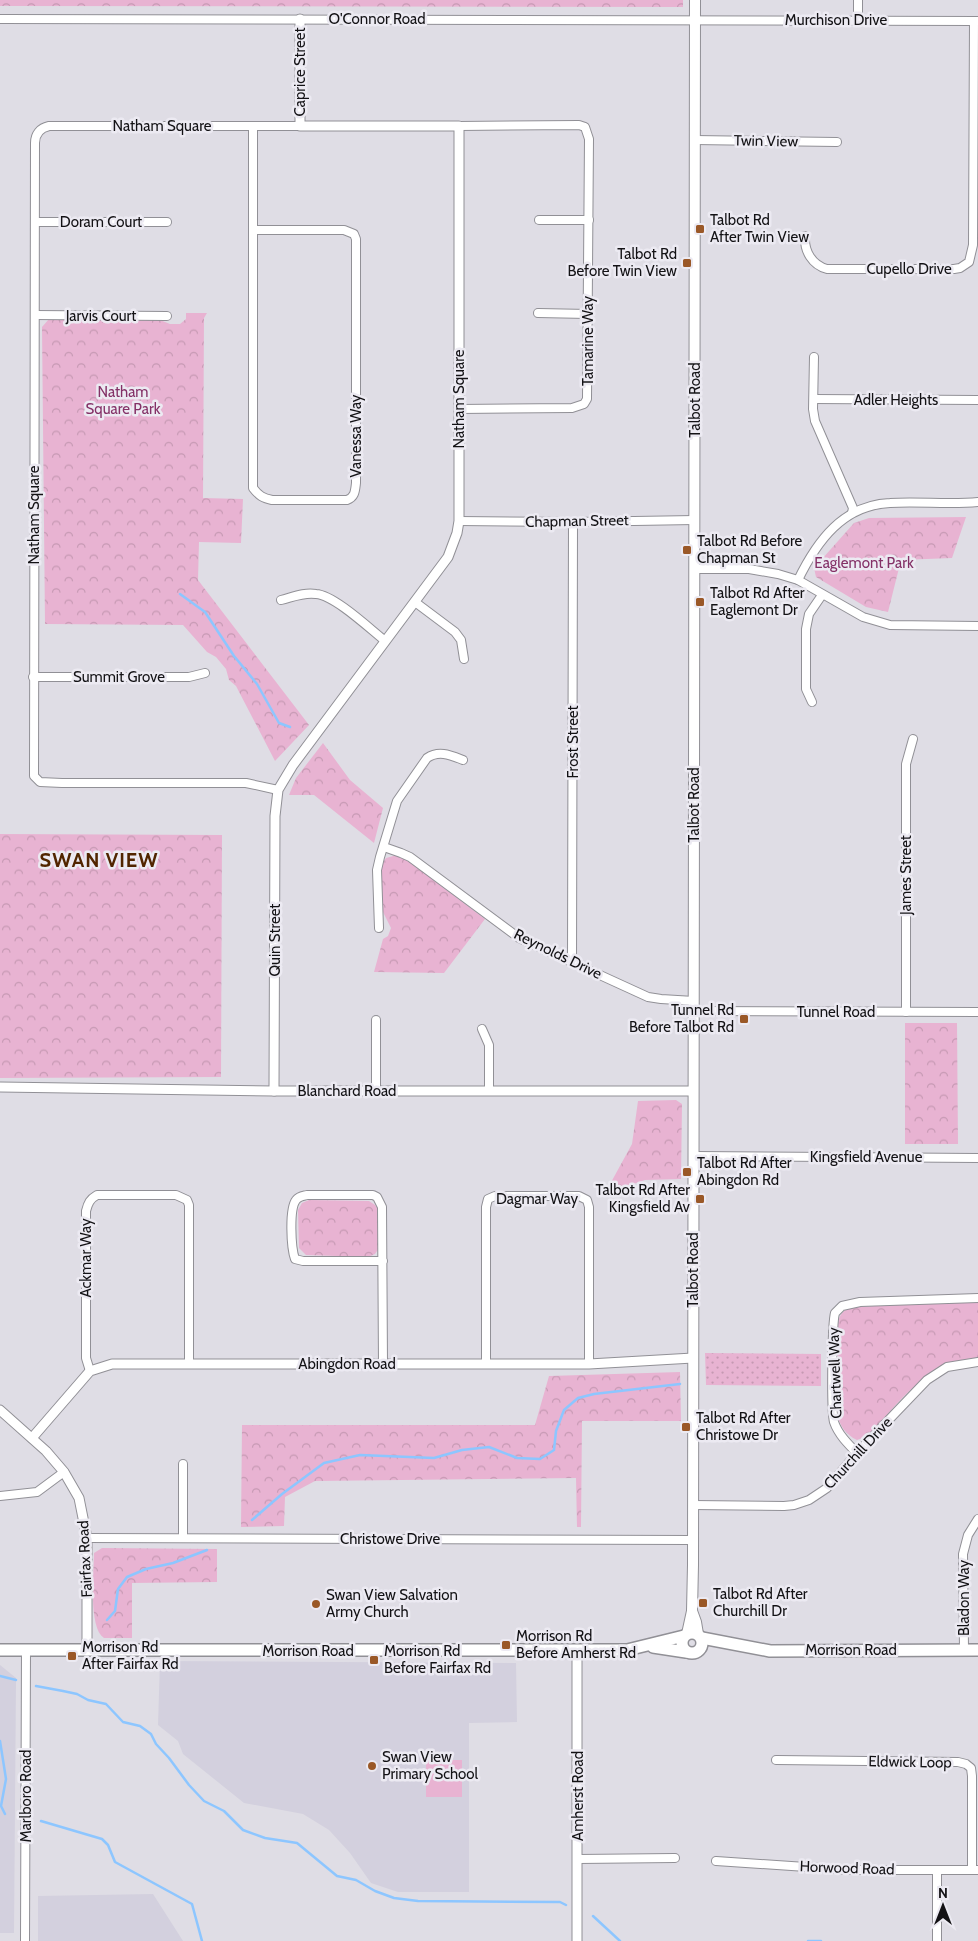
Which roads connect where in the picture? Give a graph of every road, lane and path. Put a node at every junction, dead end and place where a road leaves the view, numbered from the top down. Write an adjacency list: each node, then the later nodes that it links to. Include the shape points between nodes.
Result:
1 (695, 0): 5 (main road, Talbot Road)
2 (858, 0): 6 (street)
3 (0, 19): 4 (street, O'Connor Road)
4 (300, 19): 5 (street, O'Connor Road); 9 (street, Caprice Street)
5 (695, 19): 6 (street, Murchison Drive); 11 (main road, Talbot Road)
6 (858, 20): 7 (street, Murchison Drive)
7 (976, 20): 18 (street, Cupello Drive, via 973,245 969,262 954,269 827,269 815,264 806,248)
8 (253, 126): 9 (street, Natham Square); 15 (street, Natham Square, via 44,127 35,138); 17 (street, Vanessa Way)
9 (300, 126): 10 (street, Natham Square)
10 (459, 126): 14 (street, Tamarine Way, via 579,125 585,128 589,138); 26 (street, Natham Square)
11 (695, 140): 12 (street, Twin View); 29 (main road, Talbot Road)
12 (837, 142)
13 (539, 220): 14 (street)
14 (589, 220): 20 (street, Tamarine Way)
15 (35, 222): 16 (street, Doram Court); 21 (street, Natham Square)
16 (167, 222)
17 (253, 230): 17 (street, Vanessa Way, via 253,488 258,495 272,500 347,500 354,495 356,483 356,238 344,230)
18 (805, 236)
19 (538, 313): 20 (street)
20 (588, 314): 26 (street, Tamarine Way, via 589,392 584,404 572,408)
21 (35, 315): 22 (street, Jarvis Court); 41 (street, Natham Square)
22 (167, 316)
23 (814, 357): 24 (street)
24 (814, 399): 25 (street, Adler Heights); 28 (street, via 815,421 853,508)
25 (978, 400)
26 (459, 409): 30 (street, Natham Square)
27 (978, 502): 28 (street, via 889,502)
28 (852, 513): 33 (street, via 825,535)
29 (695, 520): 31 (street, Chapman Street); 32 (main road, Talbot Road)
30 (459, 521): 31 (street, Chapman Street); 36 (street, Natham Square, via 448,557)
31 (573, 522): 48 (street, Frost Street)
32 (694, 569): 33 (street, via 749,569); 49 (main road, Talbot Road)
33 (798, 580): 34 (street)
34 (822, 595): 37 (street, via 863,617 890,625); 42 (street, via 809,614 806,629 806,689)
35 (281, 600): 38 (street, via 302,594 323,595)
36 (415, 602): 38 (street, Natham Square); 39 (street, via 455,632 461,640)
37 (978, 626)
38 (384, 640): 45 (street, Natham Square)
39 (464, 659)
40 (205, 673): 41 (street, Summit Grove, via 189,677)
41 (34, 677): 45 (street, Natham Square, via 34,771 36,780 40,782 246,783)
42 (812, 702)
43 (913, 739): 50 (street, James Street, via 906,764)
44 (463, 760): 46 (street, via 439,753 427,758 397,801)
45 (278, 790): 55 (street, Quin Street, via 275,816)
46 (384, 848): 47 (street, via 377,870); 48 (street, Reynolds Drive, via 402,852 519,938)
47 (379, 928)
48 (572, 963): 49 (street, Reynolds Drive, via 648,997)
49 (694, 1006): 50 (street, Tunnel Road); 58 (main road, Talbot Road)
50 (906, 1012): 51 (street, Tunnel Road)
51 (978, 1012)
52 (376, 1020): 56 (street)
53 (482, 1029): 57 (street, via 489,1045)
54 (0, 1087): 55 (street, Blanchard Road)
55 (274, 1091): 56 (street, Blanchard Road)
56 (376, 1091): 57 (street, Blanchard Road)
57 (489, 1091): 58 (street, Blanchard Road)
58 (693, 1091): 59 (main road, Talbot Road)
59 (694, 1156): 60 (street, Kingsfield Avenue); 63 (main road, Talbot Road)
60 (978, 1158)
61 (382, 1261): 61 (street, via 382,1207 377,1197 307,1195 296,1200 292,1207 292,1252 295,1259); 66 (street)
62 (978, 1298): 72 (street, Chartwell Way, via 850,1303 835,1312 834,1422 841,1436)
63 (693, 1358): 68 (street, Abingdon Road); 76 (main road, Talbot Road)
64 (978, 1362): 72 (street, Churchill Drive, via 948,1367 927,1380)
65 (189, 1364): 66 (street, Abingdon Road); 69 (street, Abingdon Road, via 112,1364); 69 (street, Ackmar Way, via 187,1200 176,1195 96,1196 86,1211 86,1358)
66 (383, 1364): 67 (street, Abingdon Road)
67 (486, 1364): 68 (street, Abingdon Road); 68 (street, Dagmar Way, via 486,1207 488,1199 495,1196 579,1196 587,1200 590,1207)
68 (589, 1364)
69 (90, 1371): 71 (street)
70 (0, 1410): 71 (street, Fairfax Road)
71 (32, 1438): 74 (street, Fairfax Road)
72 (857, 1453): 76 (street, Churchill Drive, via 827,1488 802,1503 784,1506)
73 (183, 1464): 79 (street)
74 (64, 1472): 75 (street, via 37,1492); 78 (street, Fairfax Road, via 79,1498)
75 (0, 1496)
76 (693, 1505): 80 (main road, Talbot Road)
77 (978, 1519): 86 (street, Bladon Way, via 968,1535 963,1554)
78 (87, 1538): 79 (street, Christowe Drive); 85 (street, Fairfax Road)
79 (182, 1538): 80 (street, Christowe Drive)
80 (692, 1540): 81 (main road, Talbot Road)
81 (694, 1638): 82 (main road, Morrison Road); 82 (main road, Morrison Road, via 682,1644 686,1652); 86 (main road, Morrison Road, via 770,1651)
82 (646, 1647): 88 (main road, Morrison Road)
83 (0, 1650): 84 (main road, Morrison Road)
84 (26, 1650): 85 (main road, Morrison Road); 95 (street, Marlboro Road)
85 (87, 1650): 88 (main road, Morrison Road)
86 (964, 1650): 87 (main road, Morrison Road)
87 (978, 1650)
88 (577, 1651): 91 (street, Amherst Road)
89 (776, 1760): 93 (street, Eldwick Loop, via 966,1764 971,1768 972,1776)
90 (675, 1858): 91 (street)
91 (578, 1859): 96 (street, Amherst Road)
92 (716, 1861): 94 (street, Horwood Road, via 850,1870)
93 (975, 1870): 94 (street, Horwood Road)
94 (937, 1871): 97 (street)
95 (26, 1941)
96 (577, 1941)
97 (937, 1941)

